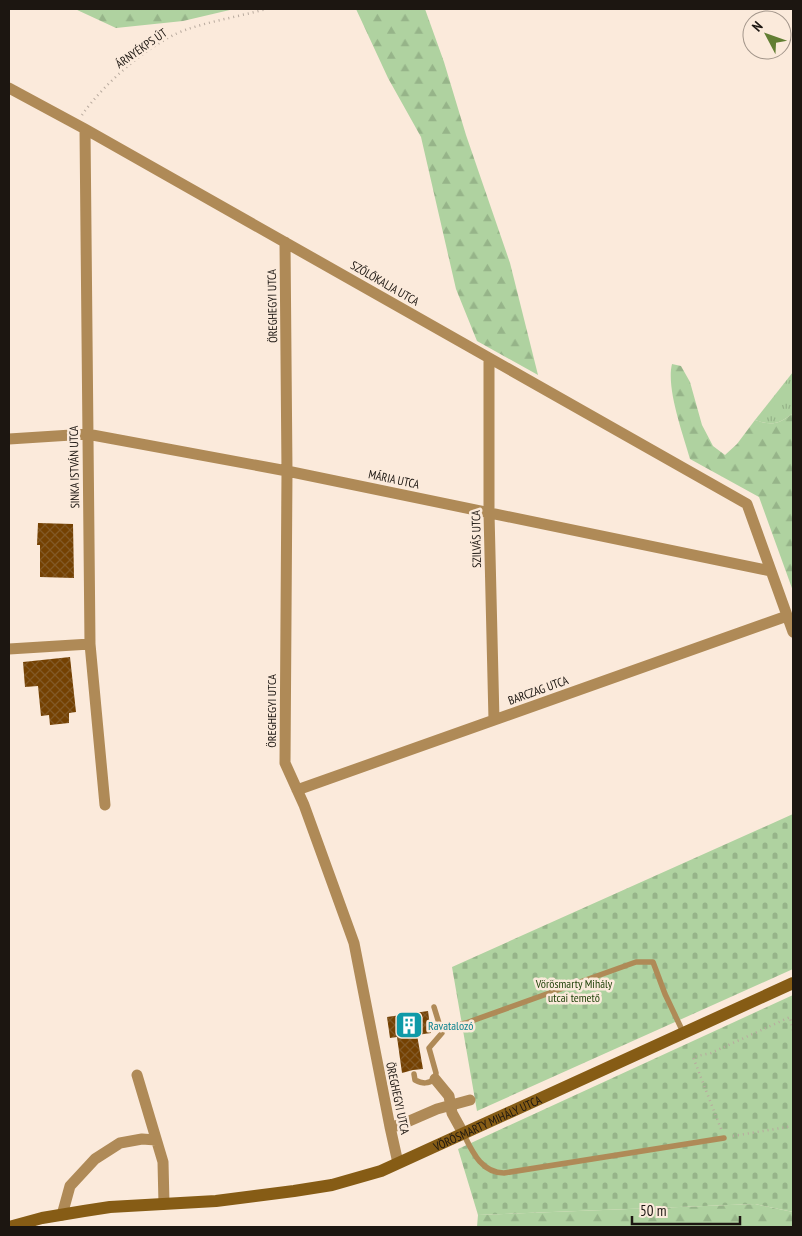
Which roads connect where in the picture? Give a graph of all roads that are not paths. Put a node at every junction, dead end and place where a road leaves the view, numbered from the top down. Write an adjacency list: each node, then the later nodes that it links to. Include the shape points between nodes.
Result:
1 (9, 88): 2 (street, SZŐLŐKALJA UTCA)
2 (80, 126): 3 (street, SZŐLŐKALJA UTCA); 5 (street, SINKA ISTVÁN UTCA)
3 (285, 242): 4 (street, SZŐLŐKALJA UTCA); 7 (street, ÖREGHEGYI UTCA)
4 (489, 358): 8 (street, SZILVÁS UTCA); 9 (street, SZŐLŐKALJA UTCA, via 748,504)
5 (87, 434): 6 (street, MÁRIA UTCA); 7 (street, MÁRIA UTCA); 12 (street, SINKA ISTVÁN UTCA)
6 (9, 439)
7 (287, 471): 8 (street, MÁRIA UTCA); 15 (street, ÖREGHEGYI UTCA, via 285,763)
8 (489, 512): 9 (street, MÁRIA UTCA); 14 (street, SZILVÁS UTCA)
9 (771, 570): 10 (street)
10 (787, 616): 11 (street); 14 (street, BARCZAG UTCA)
11 (793, 632)
12 (90, 644): 13 (street); 16 (street, SINKA ISTVÁN UTCA)
13 (9, 649)
14 (494, 720): 15 (street, BARCZAG UTCA)
15 (298, 790): 26 (street, ÖREGHEGYI UTCA, via 354,943)
16 (105, 805)
17 (793, 983): 20 (main road, VÖRÖSMARTY MIHÁLY UTCA)
18 (434, 1007): 19 (lane)
19 (440, 1029): 20 (lane, via 466,1023 636,962 653,962); 23 (lane, via 442,1033 430,1048)
20 (683, 1032): 27 (main road, VÖRÖSMARTY MIHÁLY UTCA)
21 (414, 1074): 23 (lane, via 415,1080 421,1083)
22 (138, 1075): 29 (street)
23 (435, 1079): 25 (street, via 450,1096)
24 (470, 1100): 25 (street)
25 (451, 1105): 26 (street); 27 (street)
26 (390, 1127): 30 (street, ÖREGHEGYI UTCA)
27 (463, 1133): 28 (lane, via 480,1162 495,1173); 30 (main road, VÖRÖSMARTY MIHÁLY UTCA)
28 (724, 1138)
29 (156, 1140): 31 (street, via 163,1162); 32 (street, via 120,1144 95,1159 70,1186)
30 (398, 1163): 31 (main road, VÖRÖSMARTY MIHÁLY UTCA, via 332,1185 216,1201)
31 (164, 1204): 32 (main road, VÖRÖSMARTY MIHÁLY UTCA, via 110,1207)
32 (62, 1215): 33 (main road, VÖRÖSMARTY MIHÁLY UTCA)
33 (9, 1227)

